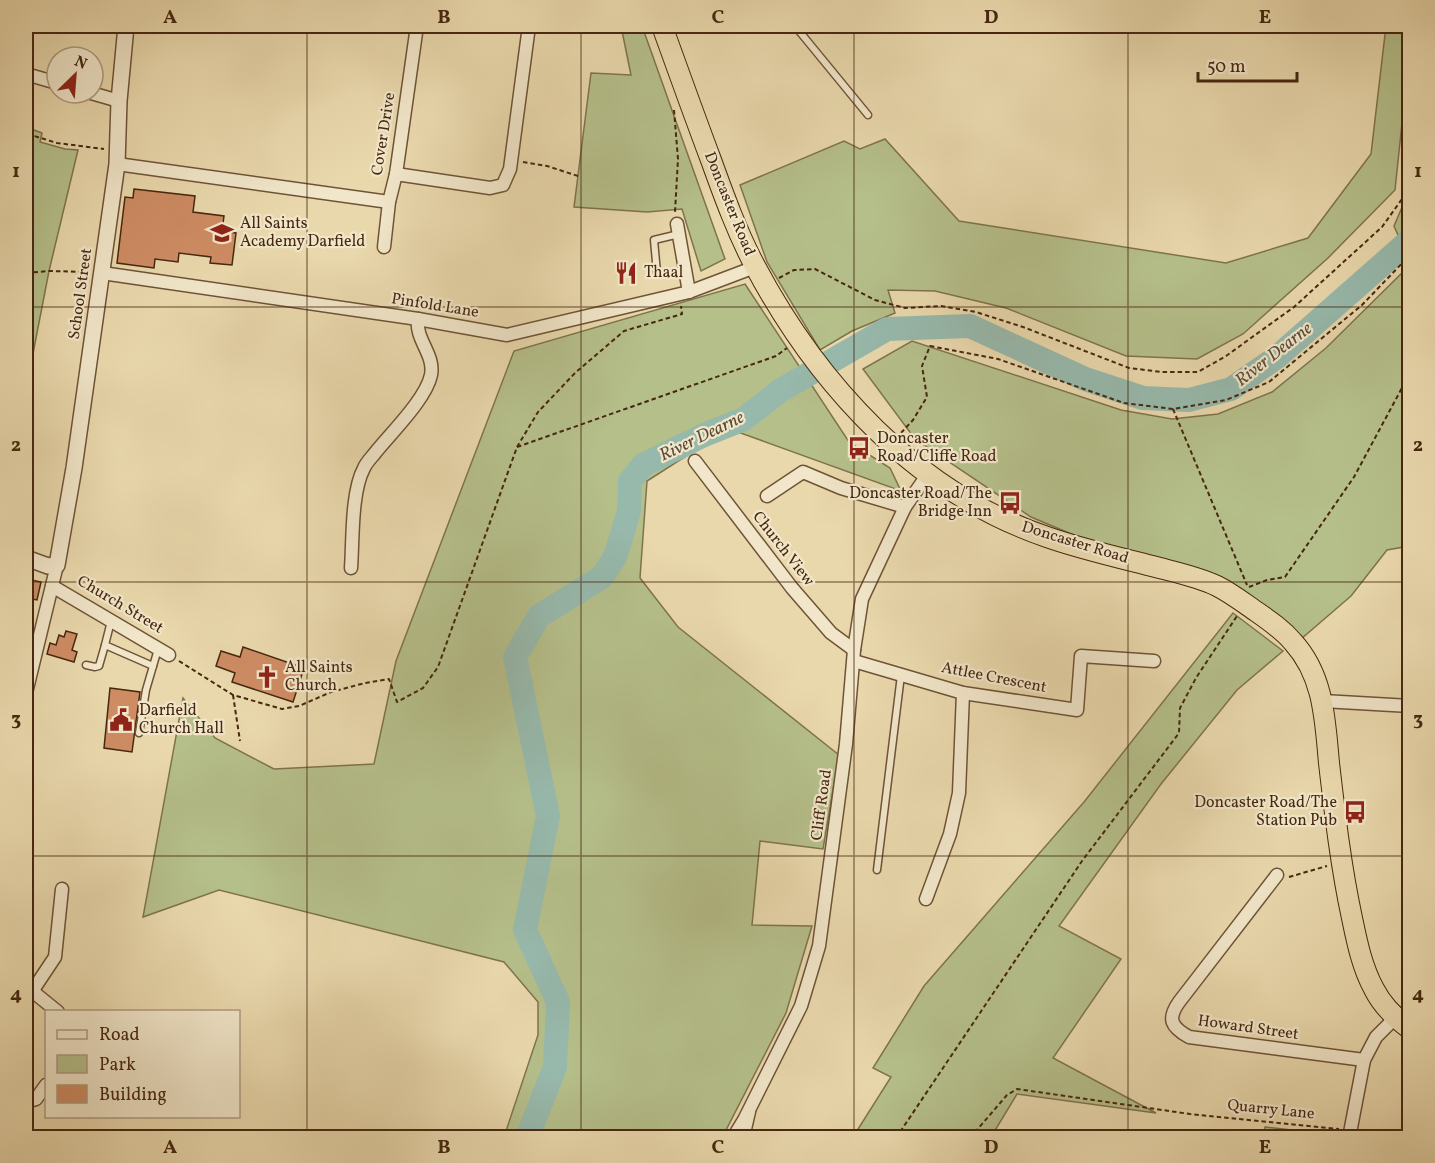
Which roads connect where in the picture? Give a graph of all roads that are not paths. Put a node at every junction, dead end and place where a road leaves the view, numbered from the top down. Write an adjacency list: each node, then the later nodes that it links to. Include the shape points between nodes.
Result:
1 (126, 26): 9 (street, School Street)
2 (417, 26): 12 (street, Cover Drive)
3 (529, 26): 12 (street, via 510,169 503,185 490,188)
4 (662, 26): 16 (highway, Doncaster Road, via 732,218)
5 (795, 26): 10 (lane)
6 (26, 74): 7 (street)
7 (45, 80)
8 (105, 97): 9 (street)
9 (118, 101): 11 (street, School Street)
10 (868, 115)
11 (117, 158): 13 (street); 17 (street, School Street)
12 (396, 174): 13 (street, Cover Drive)
13 (389, 202): 15 (street, Cover Drive)
14 (679, 229): 18 (lane, via 654,240); 19 (street)
15 (384, 247)
16 (755, 267): 19 (street, Pinfold Lane); 22 (highway, Doncaster Road, via 807,350 836,386 890,445)
17 (102, 273): 20 (street, Pinfold Lane); 26 (street, School Street)
18 (657, 273)
19 (684, 293): 20 (street, Pinfold Lane, via 507,335)
20 (418, 319): 27 (street, via 417,328 429,354 431,373 426,391 364,467 358,484)
21 (695, 461): 32 (street, Church View, via 792,588)
22 (928, 474): 24 (street, Cliff Road); 39 (highway, Doncaster Road, via 987,512 1025,530 1217,586 1294,643 1307,661)
23 (767, 496): 24 (street, via 802,472)
24 (905, 507): 32 (street, Cliff Road, via 862,599)
25 (26, 558): 26 (street)
26 (57, 565): 28 (street)
27 (351, 568)
28 (52, 586): 29 (street, Church Street); 37 (street)
29 (111, 621): 30 (lane); 31 (street, Church Street)
30 (105, 645): 34 (lane, via 99,666); 35 (lane)
31 (163, 652): 35 (lane)
32 (854, 655): 36 (street, Attlee Crescent); 52 (street, Cliff Road, via 819,946 801,1006)
33 (1154, 661): 38 (street, Attlee Crescent, via 1081,656 1077,710)
34 (86, 665)
35 (153, 666): 41 (lane)
36 (901, 674): 38 (street, Attlee Crescent); 42 (lane)
37 (26, 693)
38 (963, 693): 45 (street, via 958,793 947,843)
39 (1323, 701): 40 (street); 48 (highway, Doncaster Road, via 1341,862 1358,948 1374,990)
40 (1410, 706)
41 (139, 733)
42 (877, 870)
43 (1275, 879): 49 (street, Howard Street, via 1179,1002 1172,1012 1172,1023 1189,1037)
44 (62, 890): 46 (street, via 55,957)
45 (926, 898)
46 (29, 988): 47 (street)
47 (57, 1010)
48 (1402, 1024): 49 (street, via 1376,1037)
49 (1364, 1060): 53 (street)
50 (45, 1086): 51 (street, via 36,1099)
51 (26, 1102)
52 (753, 1102): 54 (street, Cliff Road); 55 (lane)
53 (1350, 1134)
54 (733, 1137)
55 (746, 1137)

